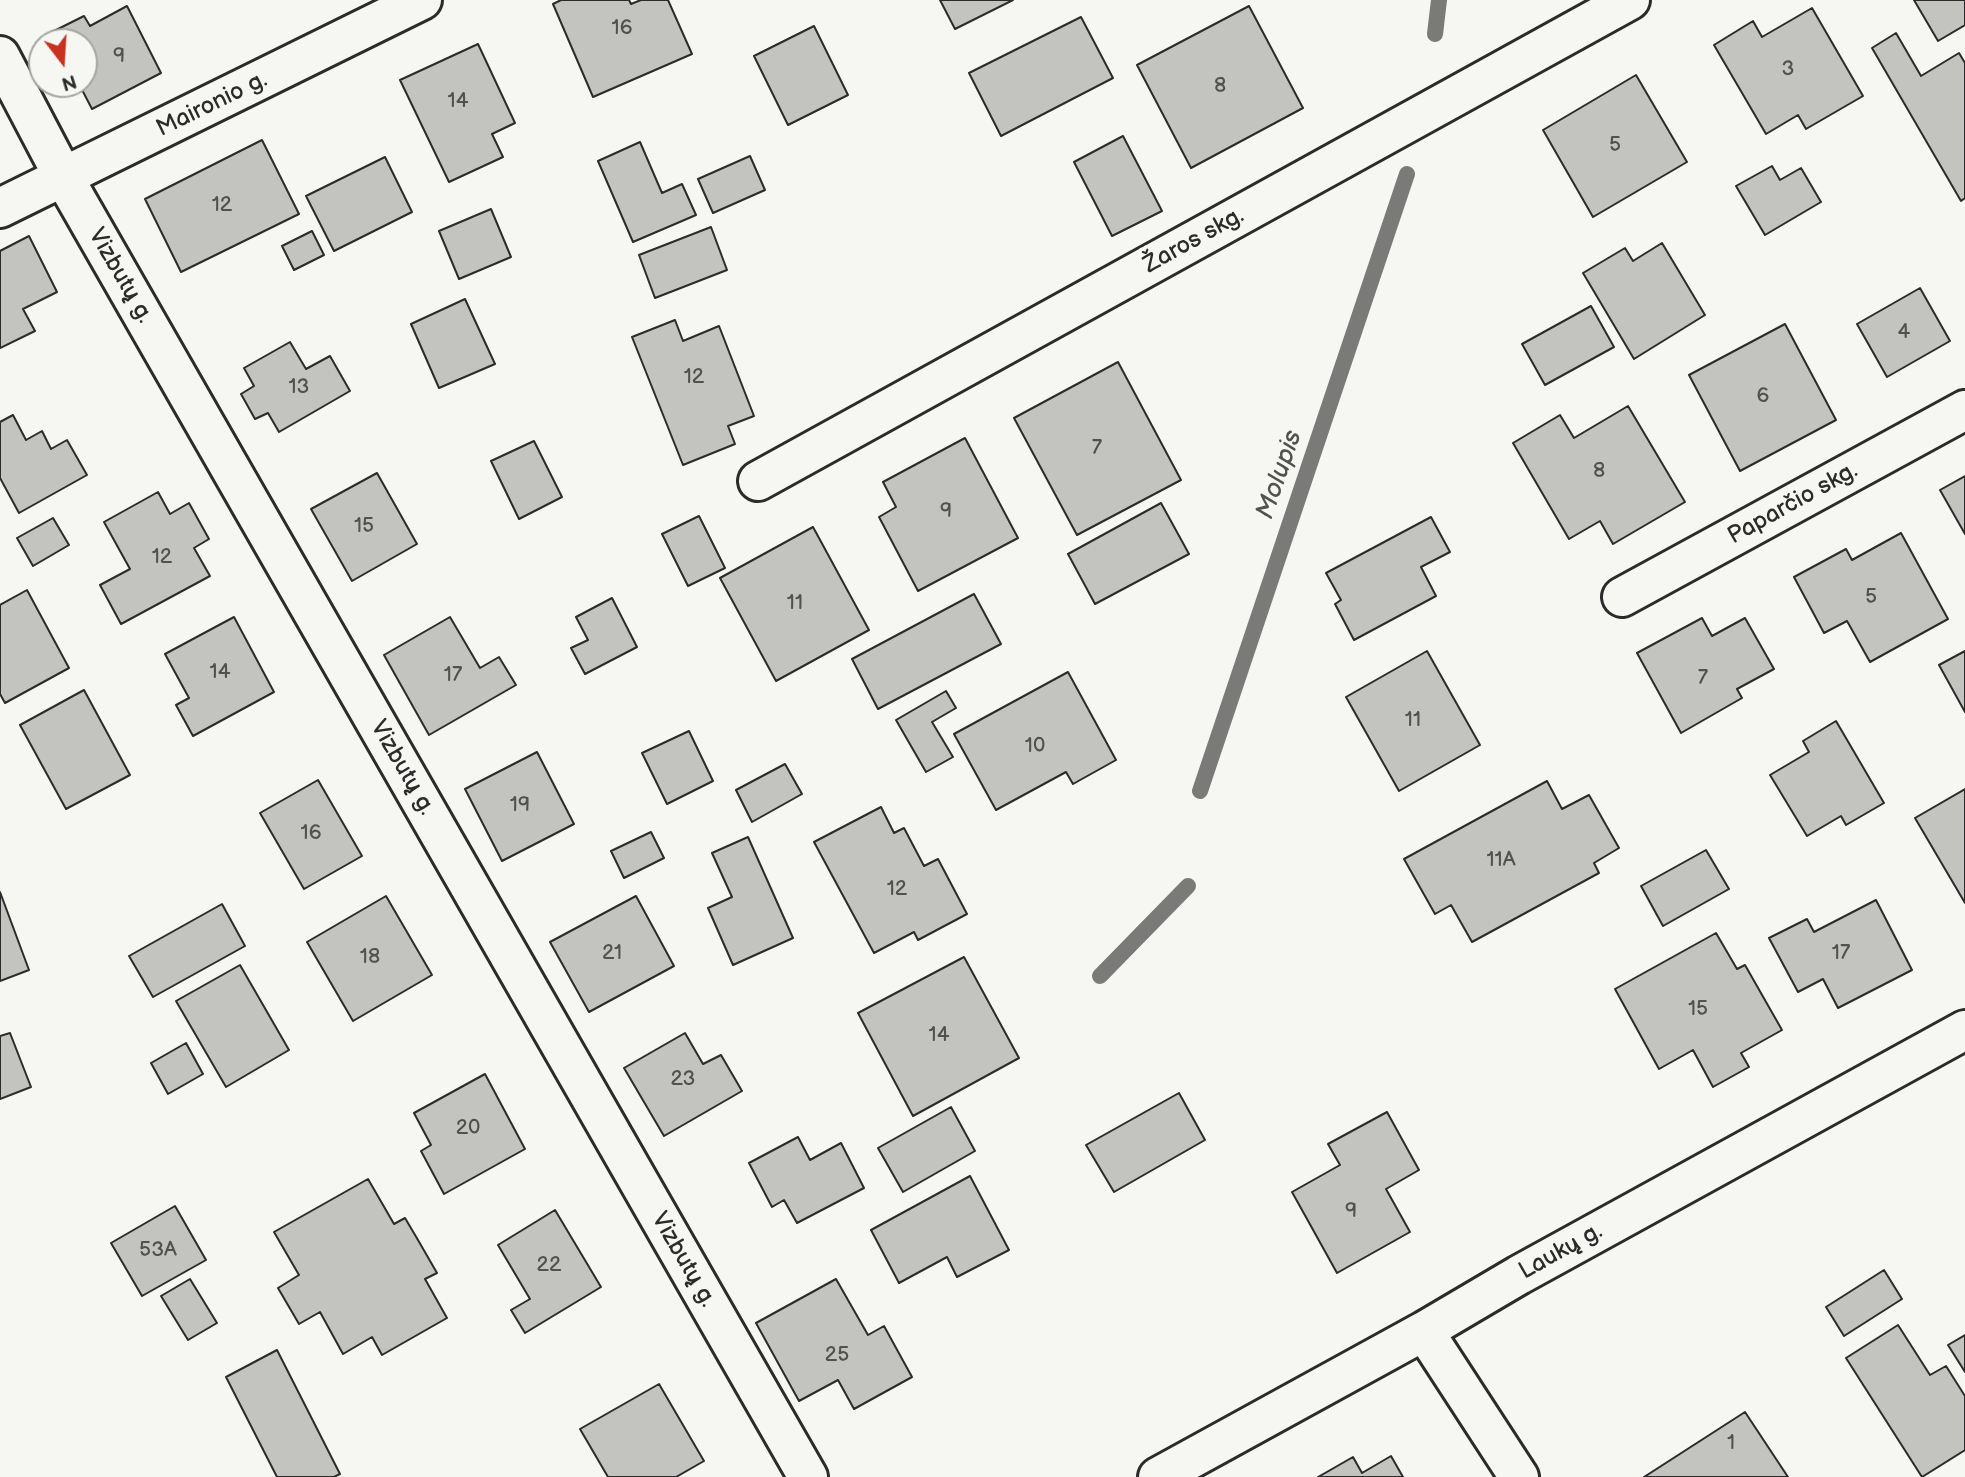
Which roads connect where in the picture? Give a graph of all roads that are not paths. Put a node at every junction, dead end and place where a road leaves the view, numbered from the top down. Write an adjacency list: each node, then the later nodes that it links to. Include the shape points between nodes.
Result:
1 (422, 0): 4 (street, Maironio g.)
2 (1630, 0): 7 (street, Žaros skg.)
3 (0, 56): 4 (street, Vizbutų g.)
4 (64, 178): 5 (street, Maironio g.); 11 (street, Vizbutų g.)
5 (0, 208)
6 (1965, 410): 8 (street, Paparčio skg.)
7 (758, 481)
8 (1622, 597)
9 (1965, 1030): 10 (street, Laukų g.)
10 (1424, 1331): 12 (street, Laukų g.); 13 (street)
11 (808, 1477)
12 (1158, 1477)
13 (1519, 1477)

